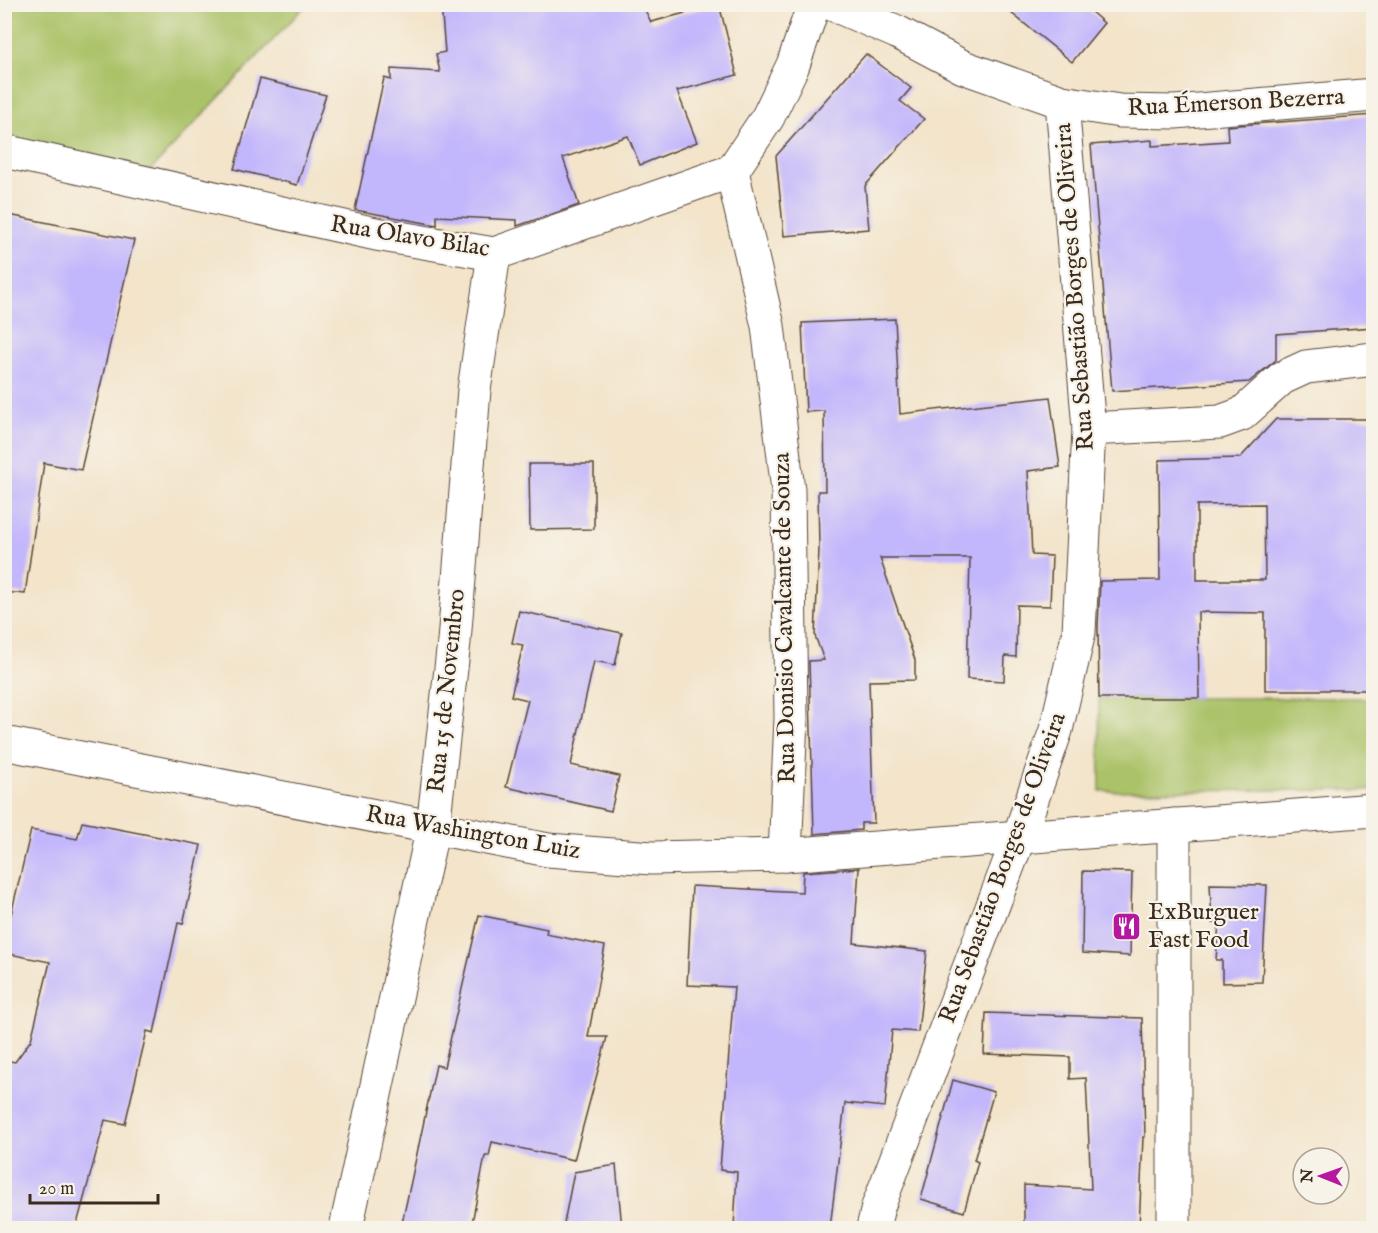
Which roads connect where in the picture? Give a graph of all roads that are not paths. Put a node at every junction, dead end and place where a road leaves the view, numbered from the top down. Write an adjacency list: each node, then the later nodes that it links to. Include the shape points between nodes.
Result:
1 (813, 4): 6 (street, via 793,65 773,107)
2 (832, 4): 4 (street, Rua Émerson Bezerra, via 963,67)
3 (1374, 95): 4 (street, Rua Émerson Bezerra, via 1175,112 1120,111)
4 (1062, 102): 9 (street, Rua Sebastião Borges de Oliveira)
5 (4, 151): 7 (street, Rua Olavo Bilac, via 376,234)
6 (732, 171): 7 (street, Rua Olavo Bilac); 15 (street, Rua Donisio Cavalcante de Souza, via 768,326 788,490 791,718)
7 (494, 254): 13 (street, Rua 15 de Novembro, via 474,390 454,642)
8 (1374, 359): 9 (street, via 1306,367 1282,378 1242,414 1220,422)
9 (1089, 429): 14 (street, Rua Sebastião Borges de Oliveira, via 1079,632 1056,730)
10 (4, 744): 13 (street, Rua Washington Luiz)
11 (1374, 810): 12 (street, Rua Washington Luiz)
12 (1174, 825): 14 (street, Rua Washington Luiz); 18 (street)
13 (434, 827): 15 (street, Rua Washington Luiz, via 560,851 652,858); 16 (street, Rua 15 de Novembro)
14 (1019, 837): 15 (street, Rua Washington Luiz); 17 (street, Rua Sebastião Borges de Oliveira)
15 (785, 855)
16 (346, 1228)
17 (873, 1228)
18 (1174, 1228)

